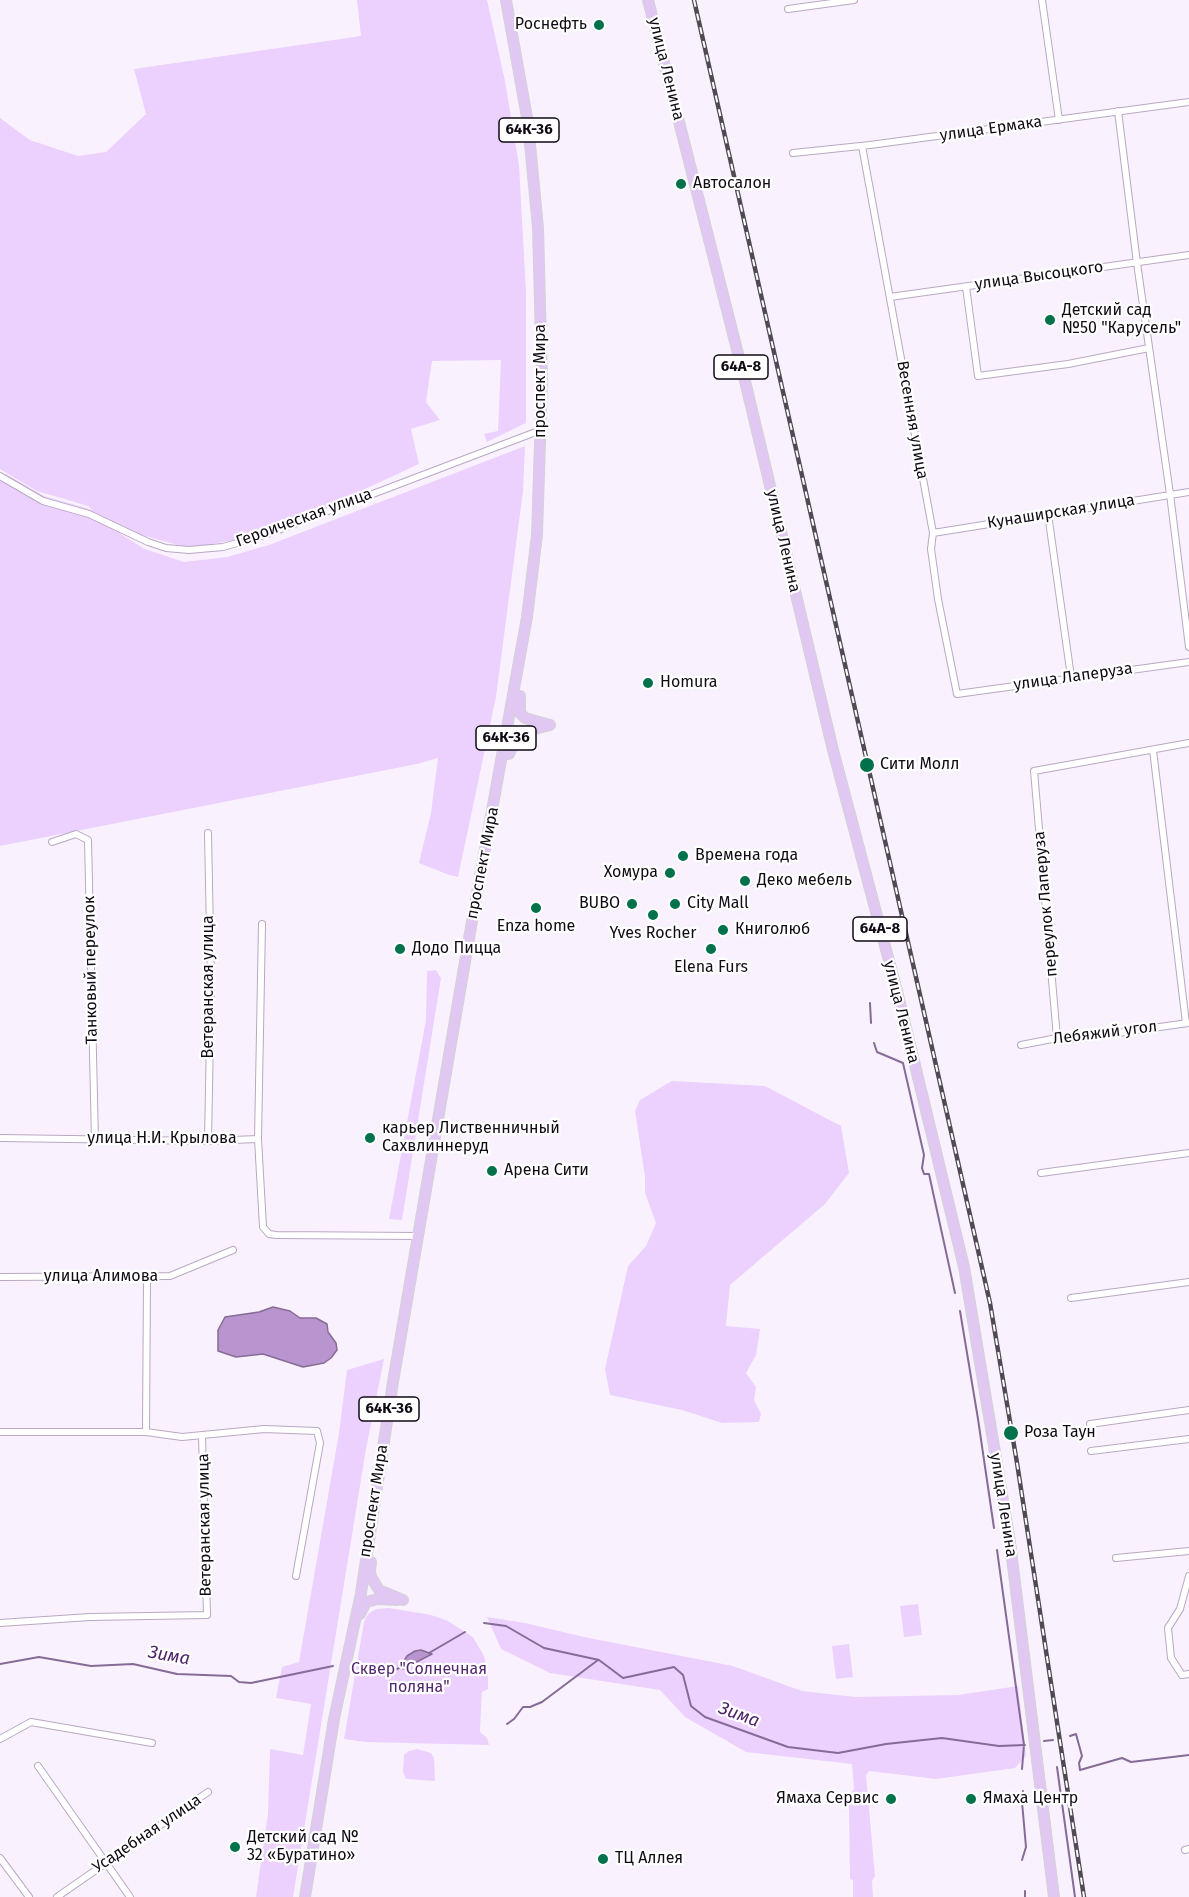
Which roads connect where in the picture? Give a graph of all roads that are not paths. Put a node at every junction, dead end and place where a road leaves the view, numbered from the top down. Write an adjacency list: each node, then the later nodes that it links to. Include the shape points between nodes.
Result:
1 (506, 0): 16 (main road, проспект Мира / 64К-36, via 528,123 537,216)
2 (648, 0): 77 (main road, улица Ленина / 64А-8, via 964,1267 1010,1542)
3 (854, 0): 5 (street)
4 (1042, 0): 8 (street)
5 (788, 9)
6 (1189, 102): 7 (street, улица Ермака)
7 (1118, 111): 8 (street, улица Ермака); 12 (street)
8 (1059, 120): 9 (street, улица Ермака)
9 (862, 146): 10 (street, улица Ермака); 14 (street, Весенняя улица)
10 (793, 153)
11 (1189, 255): 12 (street, улица Высоцкого)
12 (1137, 263): 13 (street, улица Высоцкого); 15 (street)
13 (966, 286): 14 (street, улица Высоцкого); 15 (street, via 978,376)
14 (890, 297): 21 (street, Весенняя улица)
15 (1149, 348): 19 (street)
16 (541, 430): 17 (street, Героическая улица, via 276,531 223,547 189,550 157,545 89,514 43,501); 23 (main road, проспект Мира / 64К-36, via 537,535)
17 (0, 476)
18 (1189, 492): 19 (street, Кунаширская улица)
19 (1170, 494): 20 (street, Кунаширская улица); 22 (street)
20 (1048, 514): 21 (street, Кунаширская улица); 25 (street)
21 (933, 533): 26 (street, Весенняя улица, via 931,549 938,598)
22 (1189, 647)
23 (520, 660): 27 (main road, проспект Мира / 64К-36); 28 (main road, via 520,713)
24 (1189, 662): 25 (street, улица Лаперуза)
25 (1071, 677): 26 (street, улица Лаперуза)
26 (957, 694)
27 (508, 725): 28 (main road); 31 (main road, проспект Мира / 64К-36)
28 (552, 725): 31 (main road, via 517,736)
29 (1189, 743): 30 (street)
30 (1153, 750): 35 (street); 36 (street, переулок Лаперуза, via 1034,771)
31 (496, 791): 44 (main road, проспект Мира / 64К-36)
32 (208, 833): 41 (street, Ветеранская улица)
33 (52, 842): 40 (street, Танковый переулок, via 76,834 88,840)
34 (262, 924): 39 (street)
35 (1188, 1023): 36 (street, Лебяжий угол, via 1075,1039)
36 (1057, 1038): 37 (street, Лебяжий угол)
37 (1022, 1045)
38 (0, 1138): 40 (street, улица Н.И. Крылова)
39 (258, 1139): 41 (street, улица Н.И. Крылова); 44 (street, улица Н.И. Крылова, via 263,1227 269,1234)
40 (95, 1140): 41 (street, улица Н.И. Крылова)
41 (208, 1141)
42 (1189, 1153): 43 (street)
43 (1041, 1173)
44 (418, 1236): 57 (main road, проспект Мира / 64К-36)
45 (232, 1250): 47 (street, улица Алимова, via 170,1276)
46 (0, 1277): 47 (street, улица Алимова)
47 (147, 1277): 53 (street)
48 (1189, 1282): 49 (street)
49 (1071, 1298)
50 (1189, 1410): 51 (street)
51 (1090, 1425)
52 (0, 1432): 53 (street)
53 (146, 1432): 54 (street)
54 (202, 1436): 60 (street, via 264,1429 317,1431 320,1443); 64 (street, Ветеранская улица, via 207,1615)
55 (1189, 1439): 56 (street)
56 (1091, 1451)
57 (372, 1517): 62 (main road, проспект Мира / 64К-36); 63 (main road, via 375,1534 371,1577 379,1590)
58 (1189, 1551): 59 (street)
59 (1116, 1558)
60 (296, 1576)
61 (1189, 1576): 66 (street, via 1180,1609 1168,1628 1171,1658 1182,1675)
62 (361, 1593): 63 (main road); 65 (main road, проспект Мира / 64К-36)
63 (403, 1600): 65 (main road, via 366,1602)
64 (0, 1623)
65 (348, 1651): 76 (main road, проспект Мира / 64К-36)
66 (1189, 1674)
67 (0, 1739): 68 (street, via 31,1722)
68 (152, 1743)
69 (38, 1766): 72 (street)
70 (208, 1792): 72 (street, Усадебная улица)
71 (0, 1857): 73 (street)
72 (106, 1862): 74 (street, Усадебная улица); 75 (street)
73 (29, 1897)
74 (57, 1897)
75 (130, 1897)
76 (304, 1897)
77 (1054, 1897)

